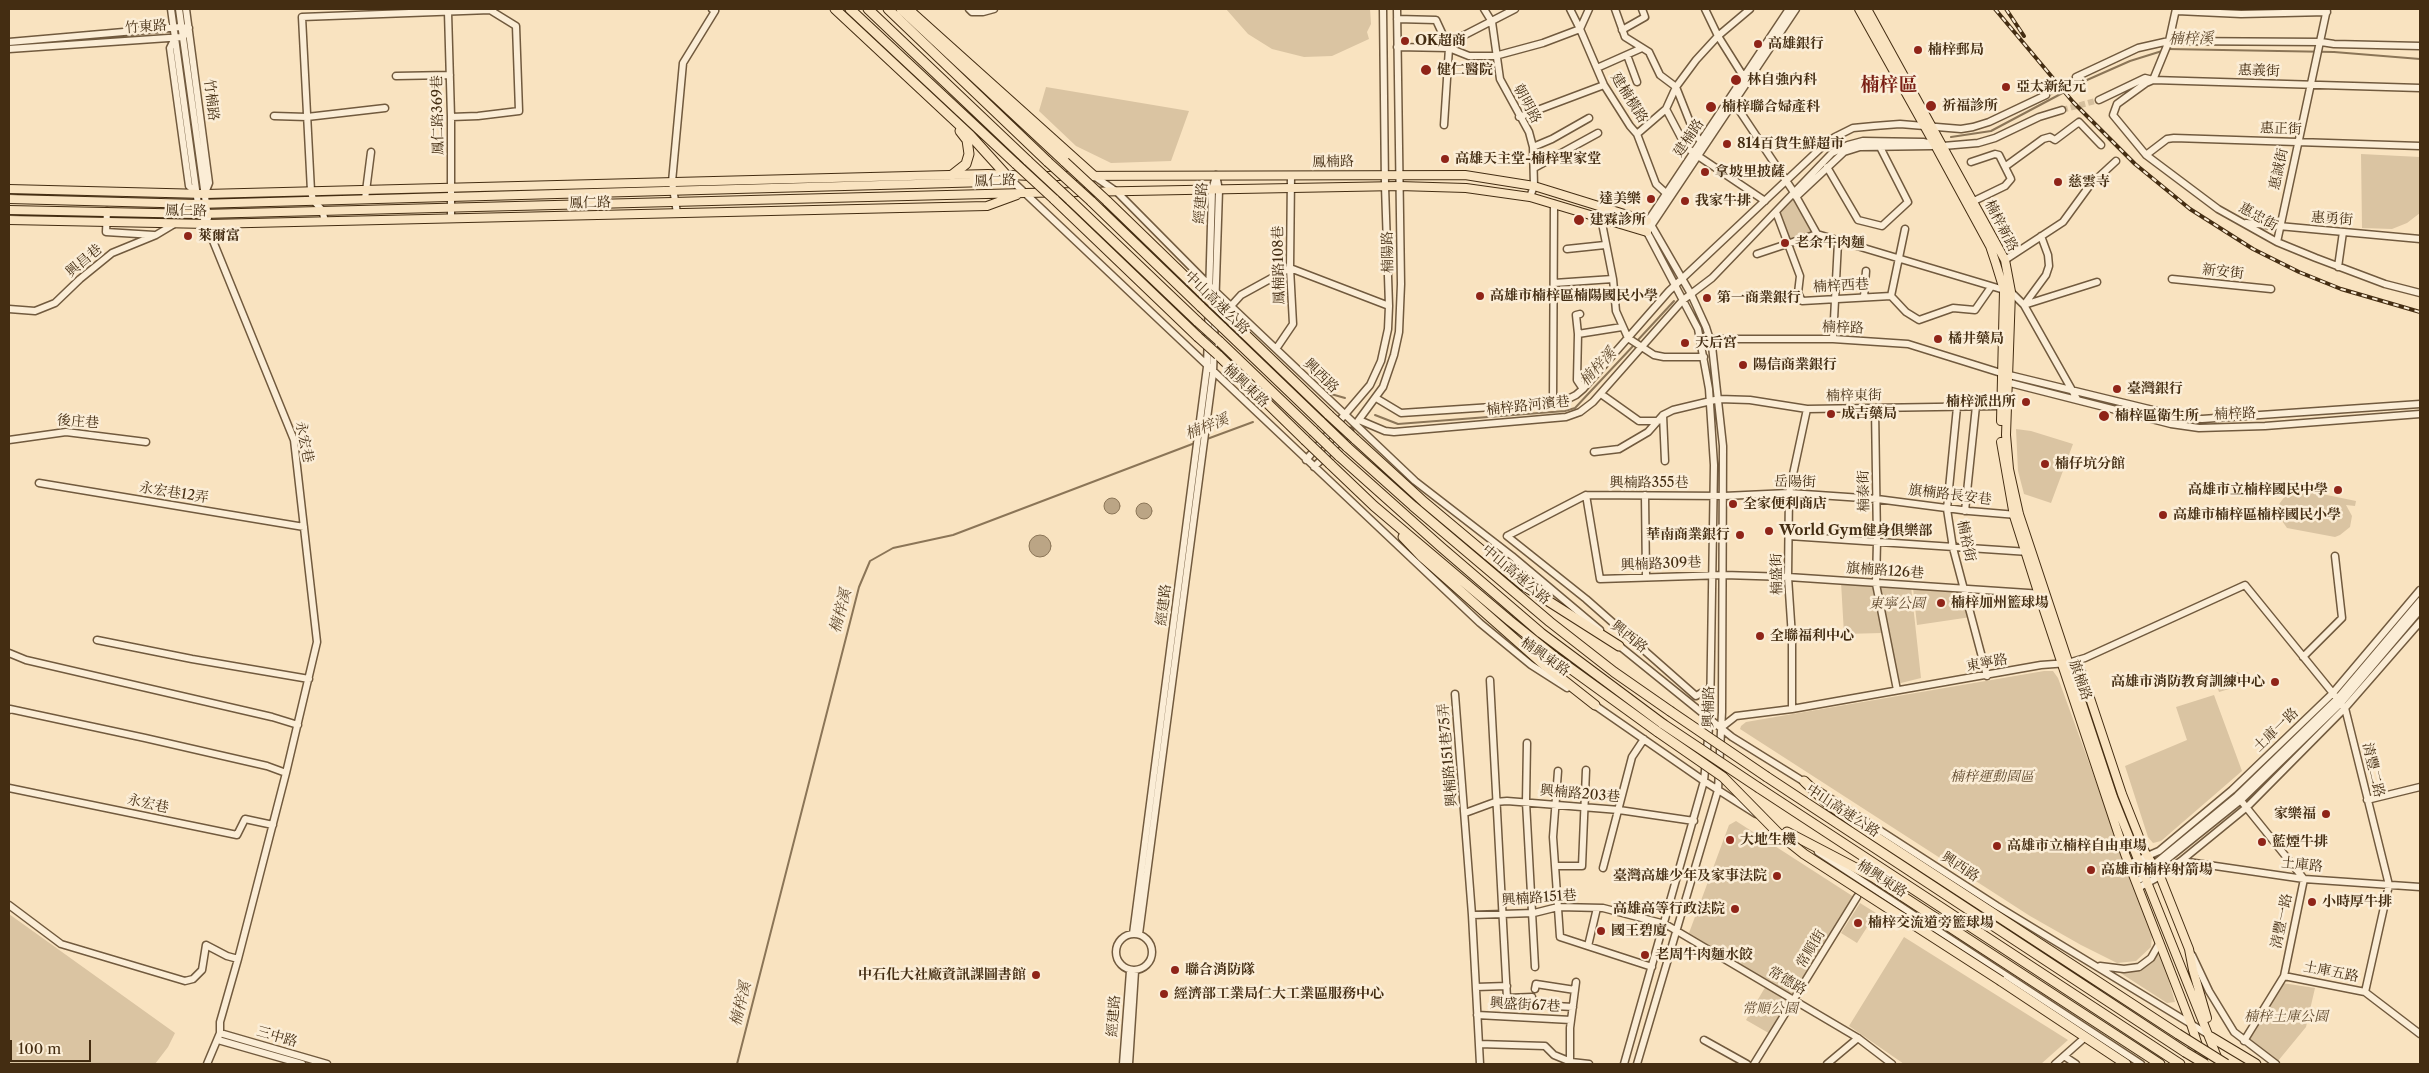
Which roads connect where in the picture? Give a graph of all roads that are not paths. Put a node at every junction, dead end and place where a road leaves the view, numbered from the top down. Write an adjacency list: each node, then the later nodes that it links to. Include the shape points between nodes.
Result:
1 (171, 9): 36 (street, 竹楠路)
2 (179, 9): 35 (street, 竹楠路)
3 (186, 9): 37 (street, 竹楠路)
4 (712, 9): 103 (street, via 715,11 683,63)
5 (835, 9): 64 (highway)
6 (850, 9): 232 (highway, bridge, via 1054,199)
7 (868, 9): 368 (highway, 中山高速公路, bridge, via 1339,456 1541,633 1663,724)
8 (888, 9): 369 (highway, 中山高速公路, bridge, via 1347,447 1550,622 1614,672 1767,777)
9 (902, 9): 255 (highway, bridge, via 1424,502 1523,585)
10 (908, 9): 99 (highway)
11 (969, 9): 12 (street, via 972,12)
12 (994, 9)
13 (1379, 9): 32 (street)
14 (1397, 9): 33 (street, 楠陽路)
15 (1484, 9): 34 (street, 朝明路)
16 (1516, 9): 34 (street)
17 (1570, 9): 38 (street, 建楠橫路)
18 (1590, 9): 38 (street)
19 (1615, 9): 39 (street)
20 (1642, 9): 39 (street, via 1645,17)
21 (1705, 9): 40 (street)
22 (1750, 9): 40 (street)
23 (1789, 9): 57 (street, 建楠路)
24 (1796, 9): 57 (street, 建楠路)
25 (1858, 9): 77 (main road)
26 (1867, 9): 77 (main road)
27 (2177, 10): 29 (street); 43 (street)
28 (2327, 10): 29 (street); 45 (street, 惠誠街)
29 (2241, 11)
30 (371, 12): 31 (street); 73 (street, via 302,17)
31 (448, 12): 54 (street, 鳳仁路369巷); 72 (street, via 490,10 516,26 519,111)
32 (1383, 12): 95 (street, 楠陽路)
33 (1397, 19): 47 (street, 楠陽路); 48 (street, via 1434,19)
34 (1492, 22): 48 (street, via 1453,40); 52 (street, 朝明路)
35 (181, 27): 36 (street, 竹東路); 37 (street, 竹東路); 41 (street, 竹楠路)
36 (174, 28): 42 (street, 竹楠路); 44 (street, 竹東路)
37 (189, 28): 41 (street, 竹東路); 116 (street, 竹楠路, via 209,183)
38 (1580, 29): 52 (street); 53 (street, 建楠橫路)
39 (1622, 30): 49 (street, via 1625,37)
40 (1718, 36): 57 (street); 62 (street)
41 (182, 37): 42 (street, 竹東路); 116 (street, 竹楠路)
42 (174, 38): 50 (street, 竹東路); 116 (street, 竹楠路)
43 (2169, 41): 45 (street); 56 (street, via 2138,48); 58 (street)
44 (9, 42)
45 (2321, 42): 46 (street); 61 (street, 惠誠街)
46 (2420, 46)
47 (1397, 47): 48 (street); 96 (street, 楠陽路)
48 (1449, 48): 52 (street, via 1469,56); 76 (street)
49 (1642, 48): 51 (street); 62 (street, via 1649,52 1660,75)
50 (9, 50)
51 (1627, 55): 53 (street); 59 (street)
52 (1495, 56): 74 (street, 朝明路, via 1500,79)
53 (1597, 68): 60 (street, 建楠橫路)
54 (450, 75): 55 (street); 72 (street, 鳳仁路369巷)
55 (396, 76)
56 (2076, 77)
57 (1746, 80): 66 (street, 建楠路)
58 (2153, 80): 61 (street, 惠義街); 67 (street, 惠義街, via 2145,78); 89 (street, 惠忠街, via 2117,104 2113,115)
59 (1636, 82)
60 (1604, 85): 74 (street); 79 (street, 建楠橫路)
61 (2311, 85): 63 (street, 惠義街); 80 (street, 惠誠街)
62 (1676, 88): 69 (street); 81 (street, via 1695,135)
63 (2420, 88)
64 (924, 90): 97 (highway, via 969,145 966,164); 101 (highway, via 981,145)
65 (2046, 94): 77 (street, via 1973,127)
66 (1733, 100): 81 (street, 建楠路); 102 (street)
67 (2099, 100)
68 (385, 108): 73 (street)
69 (1666, 109): 79 (street); 88 (street, via 1686,147)
70 (2062, 110): 82 (street, via 1978,143)
71 (274, 116): 73 (street)
72 (451, 116): 107 (street, 鳳仁路369巷)
73 (307, 117): 113 (street)
74 (1519, 117): 84 (street, 朝明路)
75 (1589, 118): 84 (street)
76 (1444, 125)
77 (1930, 129): 82 (main road); 102 (street, via 1900,124 1853,128 1824,145)
78 (1598, 133): 94 (street)
79 (1637, 134): 118 (street, 建楠橫路, via 1656,184)
80 (2298, 142): 85 (street, 惠正街); 89 (street, 惠正街, via 2174,138 2166,139); 146 (street, 惠誠街)
81 (1703, 144): 88 (street, 建楠路)
82 (1938, 144): 86 (street, via 1924,148); 117 (street, via 1880,140 1848,145 1832,153); 125 (main road, 楠梓新路); 174 (main road, 楠梓新路, via 1990,246)
83 (2101, 145): 92 (street, via 2079,122 2055,140 2050,137 2043,139)
84 (1533, 146): 94 (street, 朝明路)
85 (2420, 146)
86 (1880, 147): 93 (street, via 1860,147 1844,152); 93 (street, via 1908,202 1882,226 1858,220)
87 (371, 152): 110 (street)
88 (1696, 155): 118 (street, 建楠路); 124 (street)
89 (2146, 155): 143 (street, 惠忠街, via 2218,209)
90 (2116, 161): 152 (street, via 2090,184 2066,219)
91 (1971, 162): 92 (street, via 1999,154)
92 (2006, 166): 125 (street, via 2010,183)
93 (1827, 167): 117 (street)
94 (1534, 168): 106 (street, 朝明路)
95 (1385, 174): 96 (main road, 鳳楠路); 100 (main road, 鳳楠路); 104 (street, 楠陽路)
96 (1400, 174): 105 (street, 楠陽路); 106 (main road, 鳳楠路, via 1465,175)
97 (952, 175): 101 (main road, 鳳仁路); 103 (main road, 鳳仁路)
98 (1216, 175): 99 (main road, 鳳楠路); 100 (main road, 鳳楠路); 112 (street, 經建路)
99 (1094, 176): 101 (main road, 鳳楠路); 114 (street, 興西路)
100 (1292, 176): 108 (street, 鳳楠路108巷)
101 (1008, 177): 111 (main road, 鳳仁路, via 988,182); 115 (street, 楠興東路)
102 (1786, 180): 117 (street); 124 (street)
103 (672, 182): 107 (main road, 鳳仁路); 111 (street)
104 (1385, 186): 105 (main road, 鳳楠路); 108 (main road, 鳳楠路); 184 (street, 楠陽路)
105 (1399, 186): 120 (main road, 鳳楠路, via 1466,188); 203 (street, 楠陽路, via 1399,332 1389,373)
106 (1534, 186): 120 (street, 朝明路); 130 (main road, 鳳楠路)
107 (452, 187): 110 (main road, 鳳仁路); 119 (street, 鳳仁路369巷)
108 (1290, 188): 112 (main road, 鳳楠路); 163 (street, 鳳楠路108巷)
109 (9, 189): 116 (main road, 鳳仁路)
110 (367, 189): 113 (main road, 鳳仁路); 121 (street)
111 (674, 190): 119 (main road, 鳳仁路); 126 (street)
112 (1216, 190): 114 (main road, 鳳楠路); 170 (street, 經建路); 175 (street, 經建路)
113 (311, 191): 116 (main road, 鳳仁路); 123 (street)
114 (1117, 192): 115 (main road, 鳳楠路); 170 (street, 興西路)
115 (1024, 193): 126 (main road, 鳳仁路); 135 (main road, 鳳仁路, via 987,206); 196 (street, 楠興東路)
116 (201, 194): 127 (street, 竹楠路)
117 (1795, 194): 134 (street, 楠梓路河濱巷); 150 (street)
118 (1668, 195): 142 (street, 建楠路)
119 (452, 196): 121 (main road, 鳳仁路); 129 (street, 鳳仁路369巷)
120 (1530, 197): 128 (main road, 鳳楠路)
121 (365, 199): 123 (main road, 鳳仁路)
122 (9, 200): 127 (main road, 鳳仁路)
123 (314, 200): 127 (main road, 鳳仁路); 132 (street)
124 (1765, 201): 166 (street)
125 (1974, 201): 161 (main road, 楠梓新路)
126 (675, 202): 129 (main road, 鳳仁路); 135 (street)
127 (203, 204): 136 (street, 竹楠路)
128 (1554, 204): 138 (main road, 鳳楠路); 169 (street)
129 (451, 207): 132 (main road, 鳳仁路); 137 (street, 鳳仁路369巷)
130 (1604, 207): 138 (street); 142 (main road, 鳳楠路)
131 (9, 210): 133 (main road, 鳳仁路)
132 (322, 210): 136 (main road, 鳳仁路); 140 (street)
133 (107, 212): 136 (main road, 鳳仁路); 141 (street)
134 (1776, 212): 156 (street); 177 (street, 楠梓路河濱巷, via 1712,278)
135 (677, 213): 137 (main road, 鳳仁路)
136 (205, 214): 145 (street, 竹楠路)
137 (452, 218): 140 (main road, 鳳仁路)
138 (1601, 218): 148 (main road, 鳳楠路); 157 (street)
139 (9, 220): 141 (main road, 鳳仁路)
140 (325, 221): 145 (main road, 鳳仁路)
141 (106, 222): 144 (main road, 鳳仁路); 151 (street, via 106,232)
142 (1650, 222): 148 (street, 建楠路); 166 (street)
143 (2242, 222): 146 (street, 惠勇街); 155 (street, 惠忠街)
144 (176, 223): 145 (main road, 鳳仁路); 151 (street, 興昌巷)
145 (208, 224): 236 (street, 永宏巷, via 294,440)
146 (2280, 227): 149 (street, 惠勇街); 155 (street, 惠誠街)
147 (1905, 229): 160 (street)
148 (1644, 231): 171 (street)
149 (2343, 232): 153 (street, 惠勇街); 162 (street)
150 (1817, 234): 154 (street); 156 (street)
151 (156, 235): 185 (street, 興昌巷, via 112,253 55,303 35,312)
152 (2041, 236): 161 (street); 182 (street, via 2049,266)
153 (2420, 238)
154 (1838, 242): 160 (street); 180 (street)
155 (2277, 242): 162 (street, 惠忠街)
156 (1788, 243): 159 (street); 180 (street, 楠梓西巷, via 1800,276 1798,293 1802,301)
157 (1606, 244): 158 (street); 165 (street)
158 (1567, 249)
159 (1757, 254)
160 (1899, 259): 172 (street); 178 (street)
161 (2005, 260): 174 (main road, 楠梓新路)
162 (2338, 267): 176 (street, 惠忠街, via 2385,284)
163 (1290, 268): 183 (street, via 1241,295); 184 (street); 194 (street, 鳳楠路108巷, via 1293,324)
164 (1866, 271): 179 (street)
165 (1613, 279): 169 (street); 187 (street, via 1616,311)
166 (1683, 279): 171 (street); 177 (street)
167 (2172, 279): 173 (street, 新安街)
168 (2098, 282): 182 (street)
169 (1554, 283): 207 (street)
170 (1209, 285): 175 (street, 興西路); 196 (street, 經建路)
171 (1676, 286): 181 (street); 189 (street)
172 (1992, 287): 174 (street); 178 (street, via 1976,310 1953,308 1919,320)
173 (2271, 289)
174 (2007, 291): 182 (street, 楠梓新路); 198 (main road, 旗楠路)
175 (1216, 292): 183 (street, 興西路); 197 (street, 經建路)
176 (2420, 292)
177 (1691, 294): 181 (street, 楠梓路河濱巷); 192 (street)
178 (1891, 296): 179 (street, 楠梓西巷)
179 (1864, 297): 180 (street, 楠梓西巷)
180 (1836, 298): 190 (street)
181 (1684, 300): 191 (street); 193 (street, 楠梓路河濱巷)
182 (2024, 305): 201 (street, 楠梓新路)
183 (1231, 306): 194 (street, 興西路)
184 (1390, 306): 215 (street, 楠陽路, via 1384,349 1377,369 1370,385)
185 (9, 309)
186 (1580, 314): 188 (street, via 1576,315)
187 (1622, 327): 188 (street); 189 (street)
188 (1578, 334): 200 (street, via 1577,380)
189 (1629, 339): 193 (street); 200 (street)
190 (1833, 339): 192 (street, 楠梓路); 198 (street, 楠梓路, via 1908,344)
191 (1701, 340): 192 (street, 楠梓路); 195 (street, 興楠路)
192 (1711, 340): 204 (street, 興楠路)
193 (1642, 347): 195 (street, via 1671,358); 202 (street, 楠梓路河濱巷)
194 (1276, 348): 215 (street, 興西路)
195 (1704, 357): 206 (street, 興楠路)
196 (1207, 367): 197 (street, 楠興東路); 223 (street, 經建路, via 1198,426)
197 (1213, 373): 221 (street, 楠興東路); 223 (street, 經建路)
198 (2004, 373): 199 (main road, 旗楠路); 201 (street, 楠梓路); 210 (main road, 旗楠路)
199 (2006, 382): 205 (street, 楠梓路); 235 (main road, 旗楠路, via 2007,455)
200 (1583, 389): 207 (street)
201 (2073, 390): 205 (street, 楠梓新路); 208 (street, 楠梓路, via 2172,416 2202,419)
202 (1601, 394): 216 (street, via 1639,422); 217 (street, 楠梓路河濱巷, via 1580,412 1566,417 1394,432)
203 (1376, 398): 207 (street, via 1401,412); 217 (street, 楠陽路)
204 (1719, 399): 206 (street, 楠梓東街); 213 (street, 楠梓東街, via 1750,400); 230 (street, 興楠路)
205 (2077, 399): 214 (street, 楠梓路, via 2171,424 2199,428)
206 (1710, 402): 216 (street, 楠梓東街, via 1673,410); 229 (street, 興楠路)
207 (1554, 403)
208 (2420, 404)
209 (1976, 406): 210 (street, 楠梓東街); 211 (street, 楠梓東街); 234 (street)
210 (2000, 406): 235 (main road, 旗楠路, via 2002,455)
211 (1956, 407): 212 (street, 楠梓東街); 233 (street, 楠裕街)
212 (1875, 408): 213 (street, 楠梓東街); 231 (street, 楠泰街)
213 (1807, 409): 226 (street, 楠盛街)
214 (2420, 414)
215 (1345, 416): 217 (street, 興西路); 221 (street, 楠陽路)
216 (1660, 418): 220 (street, via 1648,432 1619,449); 222 (street)
217 (1357, 423): 224 (street, 楠陽路); 255 (street, 興西路, via 1415,481 1512,556)
218 (9, 440): 219 (street, 後庄巷, via 66,432)
219 (146, 442)
220 (1594, 452)
221 (1306, 460): 224 (street, 楠興東路)
222 (1665, 461)
223 (1197, 463): 317 (street, 經建路)
224 (1314, 468): 266 (street, 楠興東路, via 1480,623 1532,665)
225 (39, 483): 236 (street, 永宏巷12弄)
226 (1789, 493): 230 (street, 岳陽街); 231 (street, 岳陽街); 237 (street, 楠盛街)
227 (1586, 495): 228 (street, 興楠路355巷); 244 (street, 興楠路309巷, via 1600,579); 262 (street, via 1507,536 1586,599 1696,696)
228 (1645, 495): 229 (street, 興楠路355巷); 244 (street)
229 (1713, 496): 230 (street, 岳陽街); 242 (street, 興楠路)
230 (1724, 496): 243 (street, 興楠路)
231 (1877, 498): 233 (street, 旗楠路長安巷); 238 (street, 楠泰街)
232 (1374, 506): 266 (highway, via 1422,557 1543,664); 365 (highway, bridge, via 1546,650 1723,777 1779,834 1804,854)
233 (1947, 508): 234 (street, 旗楠路長安巷); 239 (street, 楠裕街)
234 (1965, 511): 235 (street, 旗楠路長安巷)
235 (2016, 515): 240 (main road, 旗楠路)
236 (304, 527): 260 (street, 永宏巷, via 316,642)
237 (1789, 536): 238 (street); 245 (street, 楠盛街)
238 (1878, 541): 239 (street); 246 (street, 楠泰街)
239 (1954, 548): 240 (street); 248 (street, 楠裕街)
240 (2029, 552): 250 (main road, 旗楠路)
241 (2335, 556): 257 (street, via 2342,618)
242 (1712, 575): 243 (street, 興楠路309巷); 244 (street, 興楠路309巷); 262 (street, 興楠路)
243 (1724, 575): 245 (street, 旗楠路126巷); 271 (street, 興楠路)
244 (1646, 577)
245 (1788, 577): 246 (street, 旗楠路126巷); 267 (street, 楠盛街)
246 (1876, 584): 248 (street, 旗楠路126巷); 263 (street, 楠泰街)
247 (2245, 585): 257 (street, 清豐二路); 258 (street, 東寧路, via 2085,658)
248 (1964, 587): 250 (street, 旗楠路126巷); 259 (street, 楠裕街)
249 (2420, 590): 265 (street, 土庫一路)
250 (2042, 594): 258 (main road, 旗楠路)
251 (2420, 601): 265 (street, 土庫一路)
252 (2420, 610): 265 (street, 土庫一路)
253 (2420, 622): 265 (street, 土庫一路)
254 (96, 640): 260 (street)
255 (1619, 646): 269 (street, 興西路)
256 (9, 653): 270 (street, via 26,660 272,716)
257 (2303, 656): 265 (street, 清豐二路)
258 (2065, 663): 259 (street, 東寧路); 295 (main road, 旗楠路); 297 (main road, 旗楠路, via 2081,671 2122,794); 298 (main road, 旗楠路)
259 (1987, 676): 263 (street, 東寧路)
260 (309, 679): 270 (street, 永宏巷)
261 (1490, 680): 285 (street)
262 (1710, 688): 269 (street, 興楠路)
263 (1897, 690): 267 (street, 東寧路)
264 (1455, 694): 291 (street, 興楠路151巷75弄)
265 (2339, 701): 282 (street, 土庫一路); 283 (street, 土庫一路); 284 (street, 清豐二路); 289 (street, 土庫一路)
266 (1595, 705): 272 (street, 楠興東路)
267 (1792, 709): 271 (street, 東寧路, via 1736,716)
268 (9, 710): 276 (street, via 164,742)
269 (1710, 717): 271 (street, 興西路); 277 (street, 興楠路)
270 (298, 725): 276 (street, 永宏巷)
271 (1722, 727): 278 (street, 興西路, via 1732,737); 281 (street, 興楠路)
272 (1644, 739): 277 (street, 楠興東路); 290 (street, via 1632,757)
273 (1528, 743): 286 (street)
274 (1586, 770): 288 (street)
275 (1558, 771): 287 (street)
276 (286, 773): 293 (street, 永宏巷)
277 (1704, 781): 281 (street, 楠興東路); 292 (street, 興楠路)
278 (1804, 781): 322 (street, 興西路); 371 (highway, bridge, via 1828,804 1858,825)
279 (2420, 786): 284 (street)
280 (9, 788): 293 (street, 永宏巷, via 237,835 245,819)
281 (1718, 790): 294 (street, 楠興東路); 316 (street, 興楠路)
282 (2232, 790): 283 (street, 清豐一路); 297 (street, 土庫一路, via 2159,851)
283 (2239, 798): 289 (street, 清豐一路); 297 (street, 土庫一路)
284 (2367, 800): 306 (street, 清豐二路)
285 (1495, 802): 286 (street, 興楠路203巷); 291 (street, 興楠路203巷); 313 (street)
286 (1526, 802): 287 (street, 興楠路203巷); 312 (street)
287 (1556, 805): 288 (street, 興楠路203巷); 299 (street, via 1553,829)
288 (1585, 807): 290 (street, 興楠路203巷); 299 (street, via 1582,866)
289 (2247, 807): 296 (street, 土庫一路); 303 (street, 清豐一路)
290 (1619, 810): 292 (street, 興楠路203巷); 300 (street)
291 (1465, 813): 314 (street, 興楠路151巷75弄)
292 (1694, 820): 315 (street, 興楠路)
293 (273, 825): 321 (street, 永宏巷)
294 (1787, 832): 366 (street, 楠興東路); 367 (highway, via 1873,876)
295 (2138, 861): 297 (street, 土庫一路); 298 (street, 土庫一路); 301 (main road, 旗楠路)
296 (2181, 861): 302 (street, 土庫一路); 303 (street, 土庫路)
297 (2152, 863): 301 (street, 土庫一路); 302 (main road, 旗楠路); 305 (street, 土庫一路)
298 (2129, 864): 304 (main road, 旗楠路)
299 (1556, 866): 310 (street)
300 (1602, 868)
301 (2142, 869): 304 (street, 土庫一路); 305 (main road, 旗楠路)
302 (2160, 876): 305 (street, 土庫一路); 320 (main road, 旗楠路)
303 (2304, 879): 306 (street, 土庫路); 326 (street, 清豐一路)
304 (2135, 880): 305 (street, 土庫一路); 318 (main road, 旗楠路)
305 (2147, 880): 342 (main road, 旗楠路)
306 (2389, 885): 307 (street, 土庫路); 332 (street, 清豐二路)
307 (2420, 886)
308 (1858, 897): 334 (street, 常順街)
309 (9, 905): 321 (street, via 61,944 185,982 193,980 202,970 206,945)
310 (1558, 907): 311 (street, 興楠路151巷); 312 (street, 興楠路151巷); 319 (street, via 1560,937)
311 (1597, 908): 315 (street, 興楠路151巷); 319 (street)
312 (1534, 912): 313 (street, 興楠路151巷); 323 (street)
313 (1503, 914): 314 (street, 興楠路151巷); 328 (street)
314 (1472, 915): 329 (street)
315 (1665, 924): 316 (street, 常德路); 324 (street, 興楠路)
316 (1675, 930): 334 (street, 常德路); 358 (street, 興楠路)
317 (1136, 934): 325 (street, via 1149,941 1152,953 1149,963); 325 (street, via 1123,937 1115,951 1121,966)
318 (2160, 944): 322 (street, via 2151,958 2139,967); 339 (main road, 旗楠路)
319 (1588, 946): 324 (street)
320 (2189, 949): 342 (main road, 旗楠路); 346 (street, 旗楠路, via 2209,991 2234,1032)
321 (238, 959): 341 (street, 永宏巷)
322 (2096, 966): 339 (street, 興西路)
323 (1535, 967)
324 (1652, 967): 357 (street, 興楠路)
325 (1133, 971): 353 (street, 經建路); 354 (street, 經建路)
326 (2284, 976): 332 (street, 土庫五路); 346 (street, 清豐一路)
327 (1576, 982): 331 (street)
328 (1507, 986): 329 (street); 333 (street, via 1507,998)
329 (1476, 987): 337 (street)
330 (1535, 989): 331 (street, via 1536,984)
331 (1575, 990): 336 (street)
332 (2365, 992): 340 (street, 土庫五路)
333 (1532, 996)
334 (1794, 1000): 343 (street, 常德路); 360 (street, 常順街)
335 (1538, 1005): 336 (street)
336 (1572, 1007): 338 (street)
337 (1477, 1015): 338 (street, 興盛街67巷); 347 (street)
338 (1571, 1020): 349 (street)
339 (2191, 1024): 342 (street, 興西路); 369 (main road, 旗楠路)
340 (2420, 1034)
341 (218, 1036): 350 (street, 永宏巷); 351 (street); 352 (street, 三中路)
342 (2211, 1037): 370 (main road, 旗楠路); 372 (highway)
343 (1858, 1038): 361 (street); 362 (street, 常德路)
344 (1704, 1040): 359 (street)
345 (2082, 1040): 348 (street)
346 (2244, 1041): 373 (street, 旗楠路)
347 (1479, 1044): 349 (street, via 1545,1046 1554,1055); 355 (street)
348 (2064, 1056): 363 (street); 364 (street)
349 (1571, 1063): 356 (street)
350 (207, 1064)
351 (302, 1064)
352 (327, 1064)
353 (1123, 1064)
354 (1129, 1064)
355 (1480, 1064)
356 (1589, 1064)
357 (1624, 1064)
358 (1637, 1064)
359 (1747, 1064)
360 (1754, 1064)
361 (1827, 1064)
362 (1892, 1064)
363 (2055, 1064)
364 (2076, 1064)
365 (2126, 1064)
366 (2141, 1064)
367 (2160, 1064)
368 (2180, 1064)
369 (2204, 1064)
370 (2220, 1064)
371 (2226, 1064)
372 (2256, 1064)
373 (2276, 1064)

